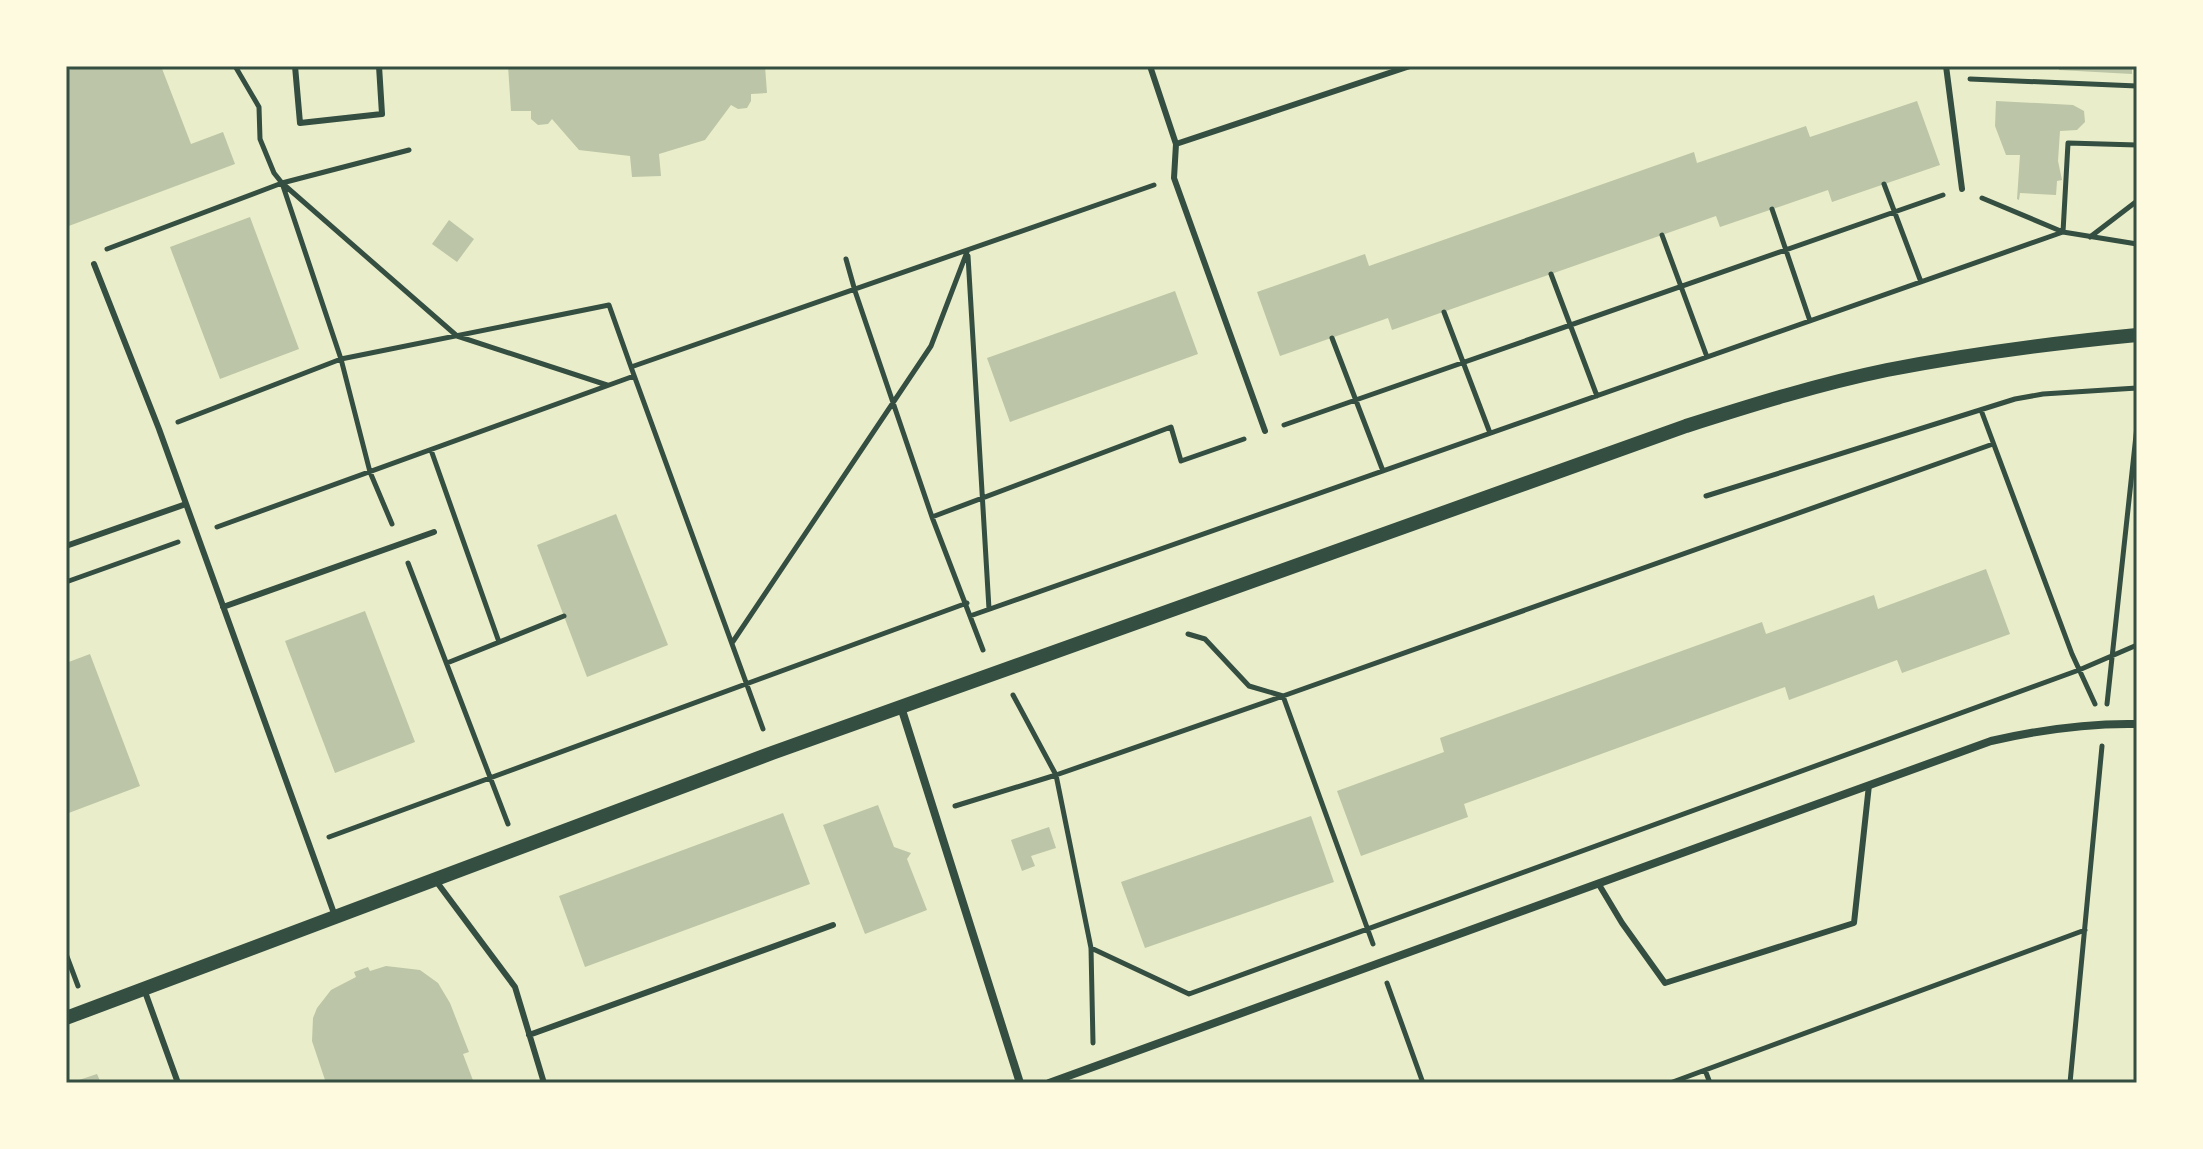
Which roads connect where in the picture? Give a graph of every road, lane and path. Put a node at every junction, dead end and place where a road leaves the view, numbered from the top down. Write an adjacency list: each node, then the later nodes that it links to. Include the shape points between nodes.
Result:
1 (235, 66): 15 (path, via 259,107 260,139)
2 (259, 66): 3 (path)
3 (267, 66)
4 (295, 66): 5 (lane, via 300,123 382,114)
5 (379, 66)
6 (1150, 66): 11 (lane)
7 (1410, 66): 11 (lane)
8 (1946, 66): 9 (lane)
9 (1948, 78): 10 (path); 17 (lane)
10 (2137, 86)
11 (1176, 144): 14 (lane)
12 (2137, 145): 21 (path, via 2068,143)
13 (409, 150): 15 (path)
14 (1174, 178): 26 (path); 53 (lane)
15 (282, 183): 27 (path); 38 (path); 41 (path)
16 (1884, 184): 20 (path)
17 (1962, 189): 20 (path); 21 (path)
18 (2137, 201): 23 (path)
19 (1772, 209): 25 (path)
20 (1895, 212): 25 (path); 31 (path)
21 (2063, 232): 23 (path); 31 (path)
22 (1662, 235): 32 (path)
23 (2090, 237): 24 (path)
24 (2137, 244)
25 (1786, 250): 32 (path); 35 (path)
26 (967, 251): 33 (path); 49 (path, via 931,346); 60 (path)
27 (95, 253)
28 (846, 259): 33 (path)
29 (94, 264): 52 (lane)
30 (1551, 274): 36 (path)
31 (1921, 282): 35 (path)
32 (1681, 286): 36 (path); 40 (path)
33 (855, 291): 43 (path); 49 (path)
34 (1444, 312): 42 (path)
35 (1810, 321): 40 (path)
36 (1571, 325): 42 (path); 47 (path)
37 (2137, 335): 84 (street, via 1959,357 1764,401 1633,443)
38 (457, 336): 41 (path); 43 (path, via 609,305); 45 (path)
39 (1332, 338): 48 (path)
40 (1707, 357): 47 (path)
41 (341, 359): 52 (path); 58 (path)
42 (1464, 362): 48 (path); 54 (path)
43 (631, 367): 44 (path)
44 (634, 376): 45 (path); 76 (path)
45 (607, 386): 56 (path)
46 (2137, 388): 50 (path, via 2043,394)
47 (1597, 396): 54 (path)
48 (1356, 399): 53 (path); 57 (path)
49 (893, 402): 62 (path); 76 (path)
50 (1981, 410): 55 (path); 59 (path)
51 (2137, 426): 78 (path)
52 (159, 429): 61 (lane)
53 (1265, 431): 60 (path, via 1181,461 1171,427)
54 (1490, 433): 57 (path)
55 (1993, 444): 80 (path); 83 (path)
56 (431, 450): 58 (path); 74 (path)
57 (1383, 471): 70 (path)
58 (370, 472): 64 (path); 65 (path)
59 (1706, 496)
60 (982, 498): 62 (path); 70 (path)
61 (186, 504): 64 (lane); 66 (lane)
62 (932, 517): 68 (path)
63 (434, 532): 65 (lane)
64 (197, 535): 67 (path); 69 (lane)
65 (400, 544): 69 (lane); 79 (path)
66 (66, 546)
67 (66, 582)
68 (967, 603): 72 (path); 81 (path)
69 (223, 607): 93 (lane)
70 (989, 609): 72 (path)
71 (564, 616): 74 (path)
72 (970, 616): 75 (path)
73 (1182, 635): 83 (path, via 1205,639 1249,686)
74 (499, 642): 79 (path)
75 (980, 642)
76 (731, 644): 81 (path)
77 (2137, 645): 78 (path)
78 (2112, 656): 80 (path); 85 (path)
79 (447, 663): 89 (path)
80 (2079, 670): 85 (path); 98 (path)
81 (746, 684): 87 (path); 89 (path)
82 (1028, 690): 88 (path, via 1013,695)
83 (1283, 696): 88 (path); 98 (path)
84 (901, 707): 91 (street); 94 (street)
85 (2104, 723): 86 (street); 90 (street, via 1991,741); 99 (path)
86 (2137, 724)
87 (764, 733)
88 (1056, 775): 91 (path); 100 (path)
89 (491, 778): 92 (path); 93 (path)
90 (1869, 785): 95 (street); 95 (lane, via 1854,923 1665,983)
91 (935, 813): 111 (street)
92 (510, 824)
93 (309, 845): 96 (lane)
94 (434, 878): 96 (street); 106 (lane, via 515,987)
95 (1598, 883): 102 (street)
96 (335, 916): 103 (street)
97 (833, 925): 106 (lane)
98 (1367, 929): 100 (path, via 1189,994); 102 (path)
99 (2085, 930): 108 (path); 116 (path)
100 (1091, 948): 107 (path)
101 (66, 954): 104 (path)
102 (1380, 963): 107 (street); 113 (path)
103 (144, 988): 105 (street); 109 (lane)
104 (79, 989)
105 (66, 1018)
106 (529, 1035): 110 (lane)
107 (1094, 1067): 112 (street)
108 (1705, 1070): 114 (path); 115 (path)
109 (178, 1083)
110 (544, 1083)
111 (1020, 1083)
112 (1049, 1083)
113 (1423, 1083)
114 (1670, 1083)
115 (1710, 1083)
116 (2070, 1083)

